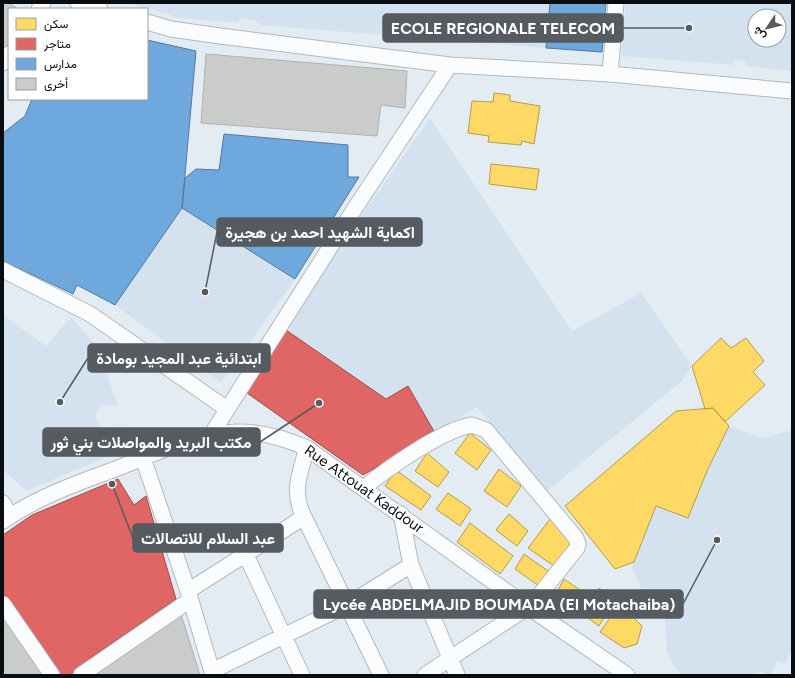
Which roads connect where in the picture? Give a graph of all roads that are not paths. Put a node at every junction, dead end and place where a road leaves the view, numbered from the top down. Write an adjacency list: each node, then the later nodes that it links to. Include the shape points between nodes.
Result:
1 (78, 3): 3 (street)
2 (616, 3): 6 (street)
3 (96, 8)
4 (148, 22): 5 (street, via 171,29 220,36)
5 (450, 65): 6 (street); 9 (street)
6 (610, 74): 7 (street)
7 (792, 91)
8 (3, 270): 9 (street, via 90,314)
9 (227, 409): 10 (street)
10 (211, 435): 11 (street, Rue Attouat Kaddour, via 255,433 290,441); 12 (street, Rue Attouat Kaddour)
11 (307, 448): 13 (street, Rue Attouat Kaddour); 16 (street, via 296,492)
12 (143, 458): 14 (street, Rue Attouat Kaddour, via 32,503); 19 (street)
13 (364, 488): 15 (street, Rue Attouat Kaddour); 22 (street, via 402,460 447,434 472,425 486,430 576,538 578,544 560,570)
14 (5, 511)
15 (401, 514): 18 (street); 22 (street, Rue Attouat Kaddour)
16 (304, 517): 17 (street); 21 (street)
17 (245, 553): 19 (street); 23 (street)
18 (411, 566): 21 (street); 24 (street)
19 (189, 596): 25 (street); 27 (street)
20 (3, 604): 26 (street)
21 (347, 605): 23 (street); 29 (street)
22 (528, 607): 24 (street); 32 (street, Rue Attouat Kaddour)
23 (283, 637): 25 (street); 28 (street)
24 (450, 659): 30 (street); 31 (street)
25 (212, 673)
26 (52, 675)
27 (81, 675)
28 (302, 675)
29 (381, 675)
30 (425, 675)
31 (457, 675)
32 (627, 675)

